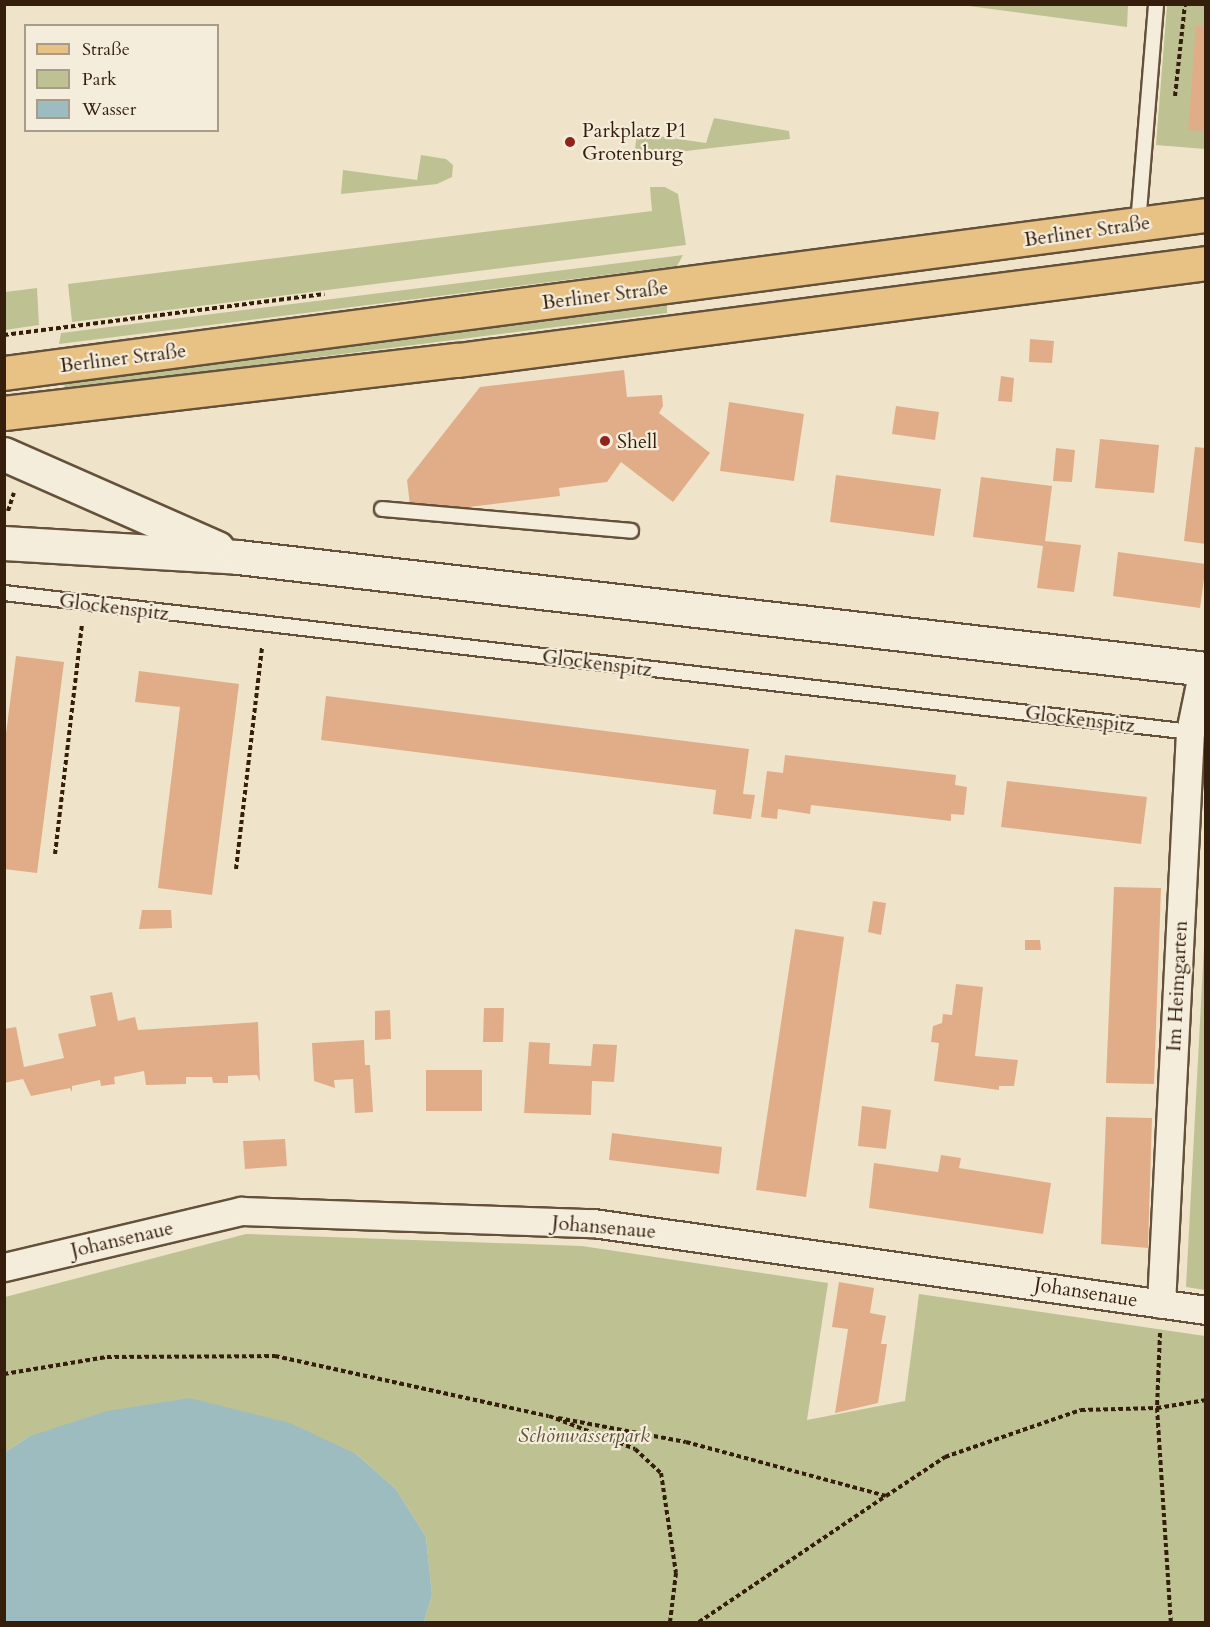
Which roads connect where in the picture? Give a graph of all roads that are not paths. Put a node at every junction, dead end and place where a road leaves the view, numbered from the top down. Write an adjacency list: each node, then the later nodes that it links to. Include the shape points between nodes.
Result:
1 (1156, 4): 3 (lane)
2 (1206, 215): 3 (main road, Berliner Straße)
3 (1138, 224): 5 (main road, Berliner Straße)
4 (1206, 263): 6 (main road, Berliner Straße, via 470,359)
5 (4, 373)
6 (4, 413)
7 (4, 454): 11 (main road)
8 (382, 509): 9 (lane)
9 (631, 531)
10 (4, 543): 11 (main road)
11 (238, 557): 13 (main road)
12 (4, 593): 14 (lane, Glockenspitz)
13 (1204, 669): 14 (street, Im Heimgarten)
14 (1190, 732): 16 (street, Im Heimgarten)
15 (4, 1267): 16 (street, Johansenaue, via 242,1211 592,1223)
16 (1161, 1304): 17 (street, Johansenaue)
17 (1206, 1310)

